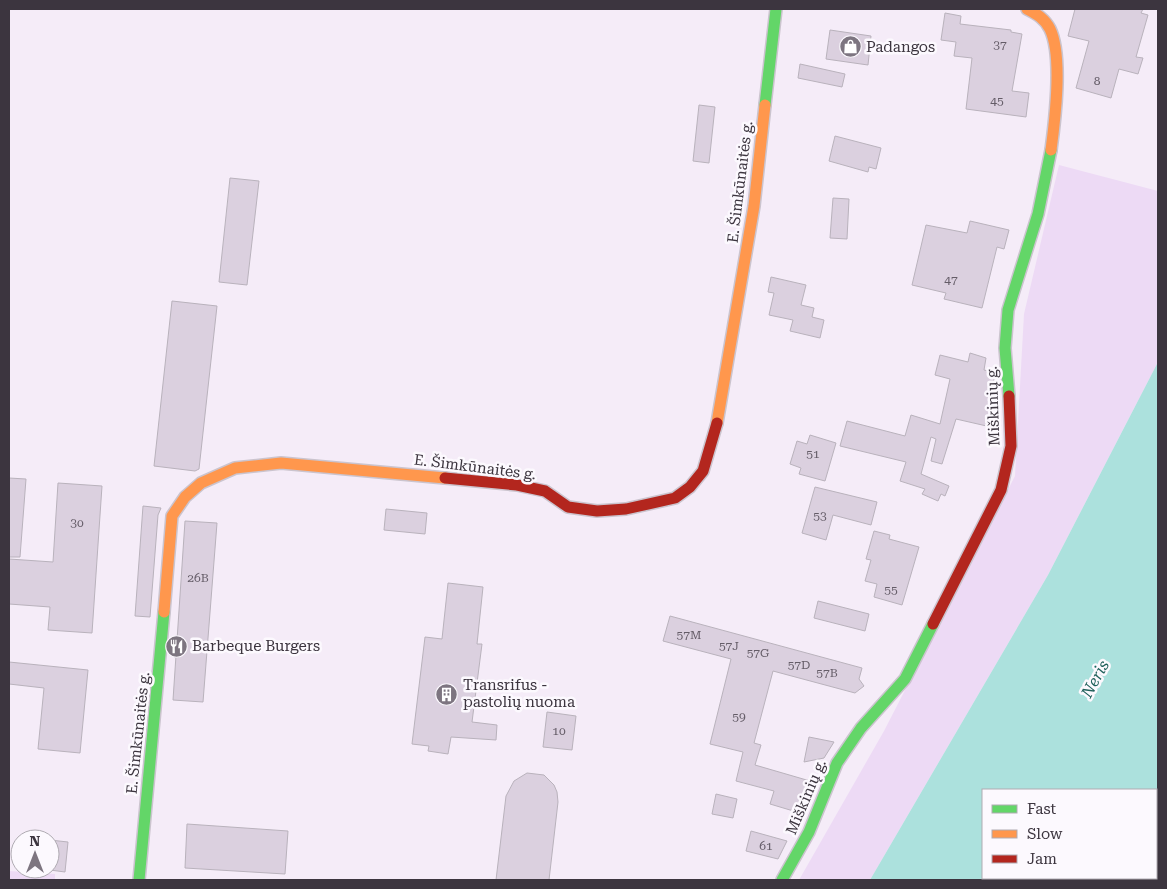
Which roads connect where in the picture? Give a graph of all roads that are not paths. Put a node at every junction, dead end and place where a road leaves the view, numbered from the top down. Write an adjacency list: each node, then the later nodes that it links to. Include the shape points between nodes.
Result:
1 (776, 9): 3 (street, E. Šimkūnaitės g., via 754,206 720,411 703,471 675,498 626,509 597,511 568,507 545,491 517,485 281,463 235,468 201,483 185,497 172,516)
2 (1027, 9): 4 (street, Miškinių g., via 1036,12 1050,27 1056,48 1056,105 1051,153 1033,232 1011,296 1006,322 1012,433 1001,490 905,679 861,728 837,763 809,832)
3 (139, 880)
4 (782, 880)

